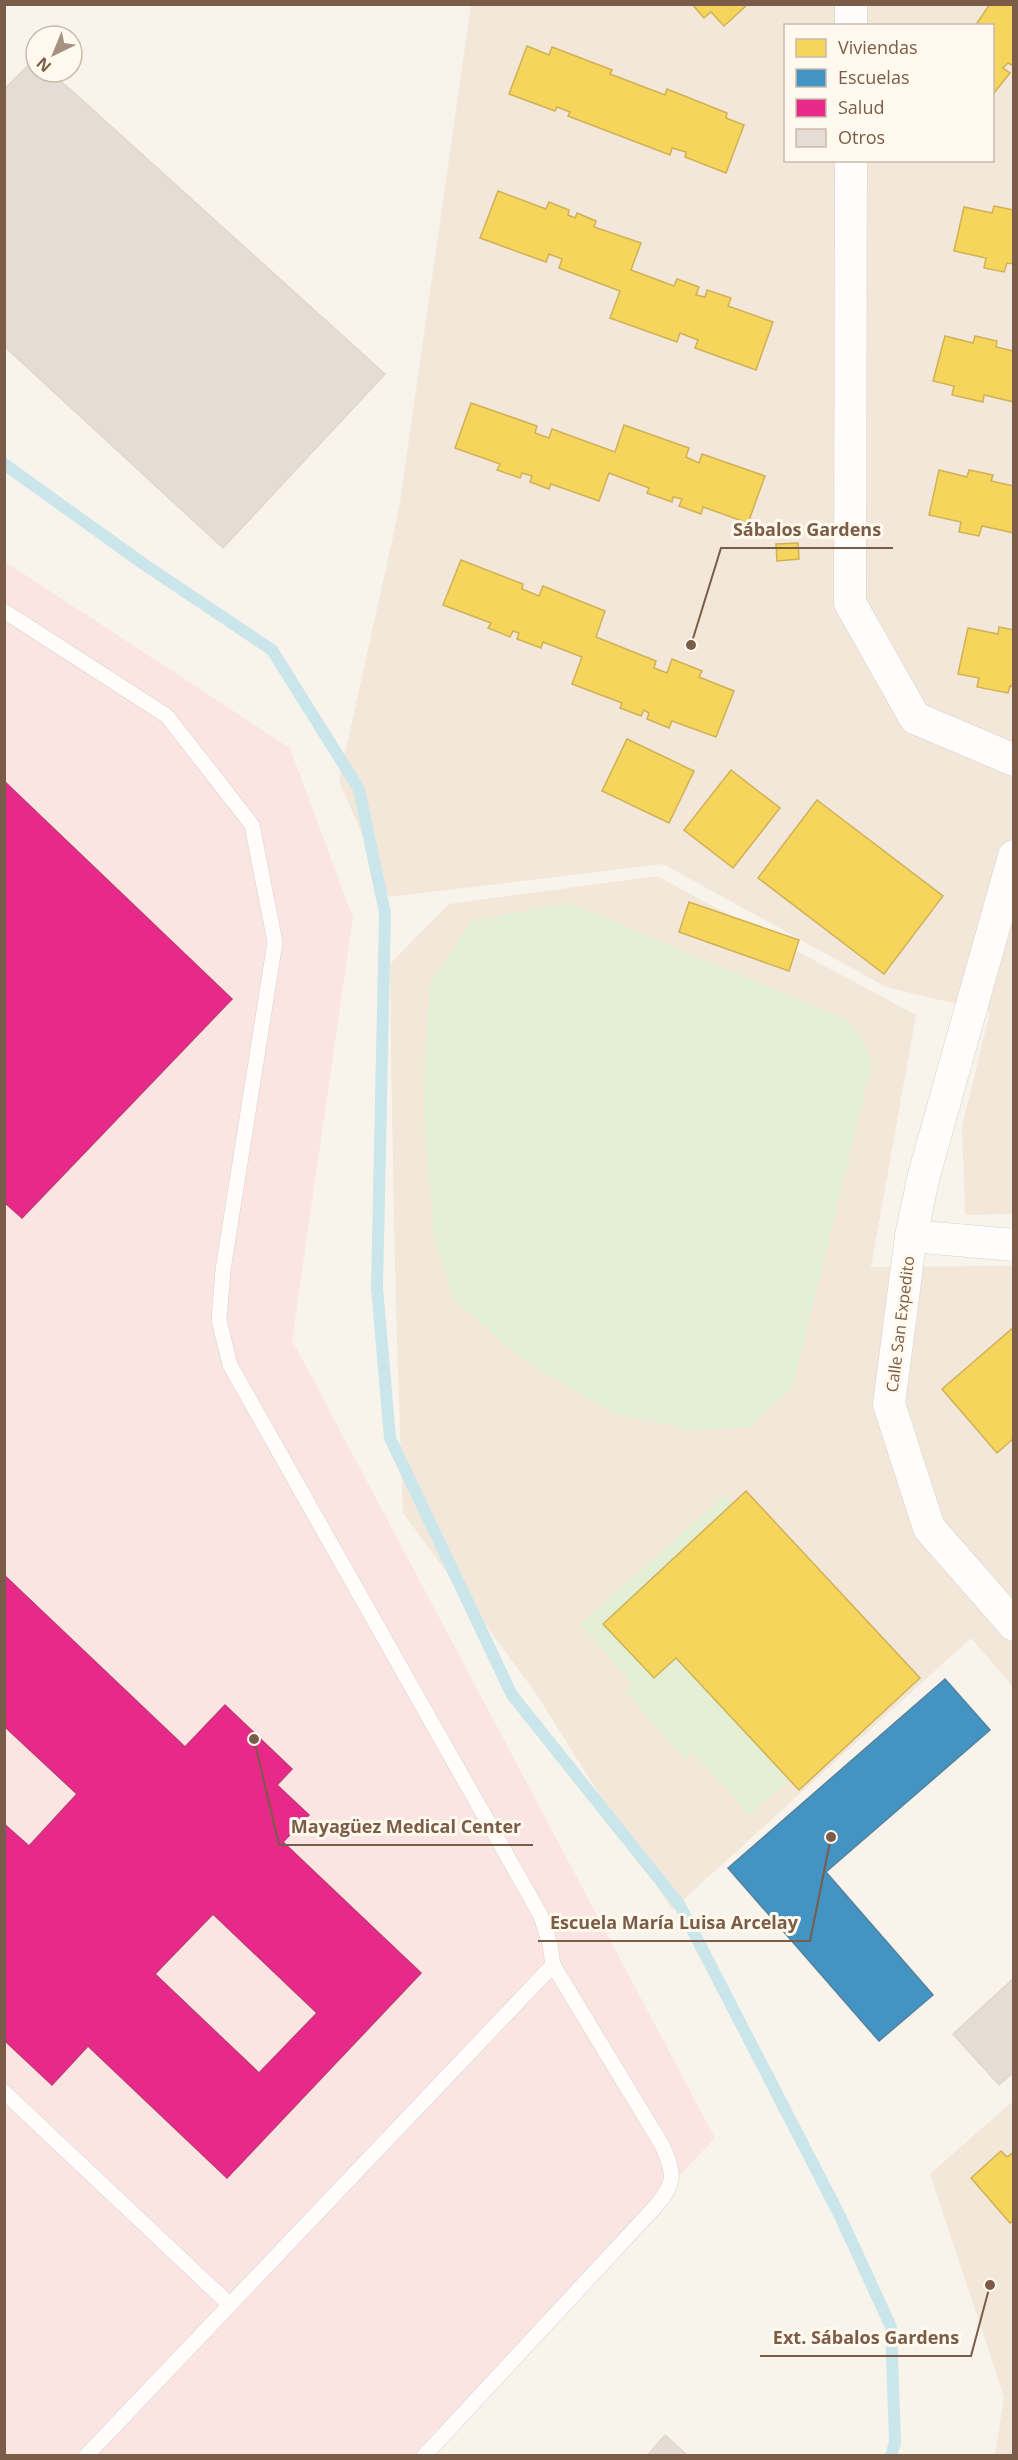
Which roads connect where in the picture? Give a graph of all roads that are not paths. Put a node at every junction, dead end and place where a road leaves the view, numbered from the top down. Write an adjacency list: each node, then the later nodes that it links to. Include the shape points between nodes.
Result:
1 (851, 4): 2 (street)
2 (851, 24)
3 (850, 162): 5 (street, via 850,603 915,718)
4 (4, 611): 10 (lane, via 167,716 252,825 275,942 223,1270 219,1320 230,1365 541,1916)
5 (1014, 760)
6 (1014, 856): 7 (street, Calle San Expedito, via 924,1175)
7 (911, 1236): 8 (street); 9 (street, Calle San Expedito, via 889,1404 929,1528)
8 (1014, 1245)
9 (1014, 1625)
10 (553, 1965): 12 (lane); 14 (lane, via 662,2145 672,2169 671,2180 667,2193 655,2207)
11 (4, 2092): 12 (lane)
12 (229, 2304): 13 (lane)
13 (86, 2456)
14 (424, 2456)

